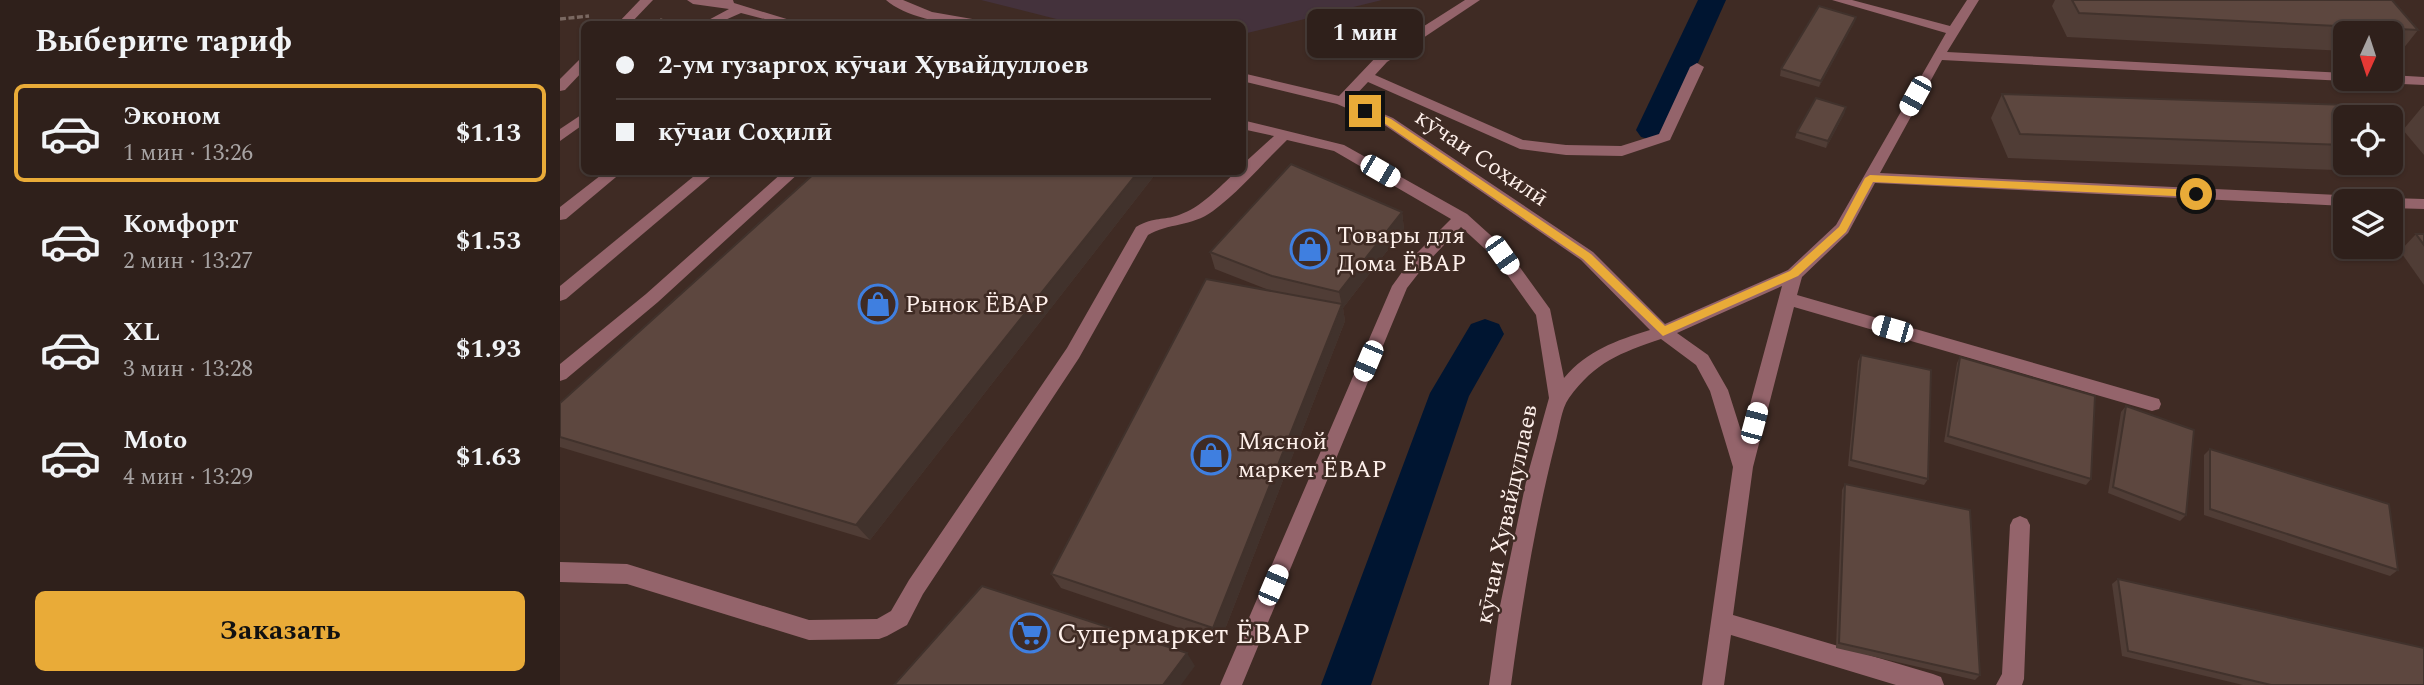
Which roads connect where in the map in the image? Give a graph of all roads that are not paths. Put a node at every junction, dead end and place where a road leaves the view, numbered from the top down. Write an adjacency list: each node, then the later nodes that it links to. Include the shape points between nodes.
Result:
1 (647, 0): 8 (street)
2 (693, 0): 7 (street)
3 (892, 0): 11 (street, via 929,15)
4 (1474, 0): 16 (street, via 1382,59)
5 (1838, 0): 12 (street)
6 (1973, 0): 12 (street, кӯчаи Хувайдуллаев)
7 (739, 5): 9 (street); 10 (street)
8 (626, 21)
9 (711, 21)
10 (787, 21)
11 (962, 21)
12 (1953, 31): 13 (street, кӯчаи Хувайдуллаев)
13 (1938, 55): 17 (street); 32 (street, кӯчаи Хувайдуллаев)
14 (581, 66): 21 (street)
15 (1697, 67): 16 (street, via 1665,137 1622,152 1520,144)
16 (1366, 76): 22 (street)
17 (2333, 76)
18 (1246, 78): 22 (street, кӯчаи Соҳилӣ)
19 (2403, 80): 20 (street)
20 (2424, 81)
21 (560, 88)
22 (1342, 102): 41 (street, кӯчаи Соҳилӣ, via 1388,121 1587,256)
23 (581, 119): 26 (street)
24 (1246, 125): 25 (street)
25 (1285, 134): 27 (street); 37 (street, via 1339,148)
26 (560, 136)
27 (1246, 170)
28 (610, 175): 36 (street)
29 (704, 175): 39 (street)
30 (789, 175): 42 (street)
31 (1241, 175): 47 (street, via 1207,207 1142,231 1073,353 899,618 879,629 809,629 628,574)
32 (1870, 178): 33 (street); 38 (street, кӯчаи Хувайдуллаев, via 1842,229)
33 (2333, 200)
34 (2403, 203): 35 (street)
35 (2424, 204)
36 (560, 215)
37 (1461, 218): 43 (street, via 1502,255 1544,314); 49 (street, via 1400,286)
38 (1794, 274): 40 (street); 41 (street, кӯчаи Хувайдуллаев)
39 (560, 295)
40 (1788, 299): 44 (street); 45 (street)
41 (1663, 332): 43 (street, кӯчаи Хувайдуллаев, via 1611,349 1584,367); 45 (street, via 1702,360 1719,390)
42 (560, 374)
43 (1558, 398): 50 (street, кӯчаи Хувайдуллаев, via 1537,477)
44 (2152, 404)
45 (1743, 467): 48 (street)
46 (2020, 525): 53 (street, via 2013,680)
47 (560, 572)
48 (1721, 622): 51 (street); 52 (street)
49 (1230, 685)
50 (1500, 685)
51 (1713, 685)
52 (1933, 685)
53 (2007, 685)

